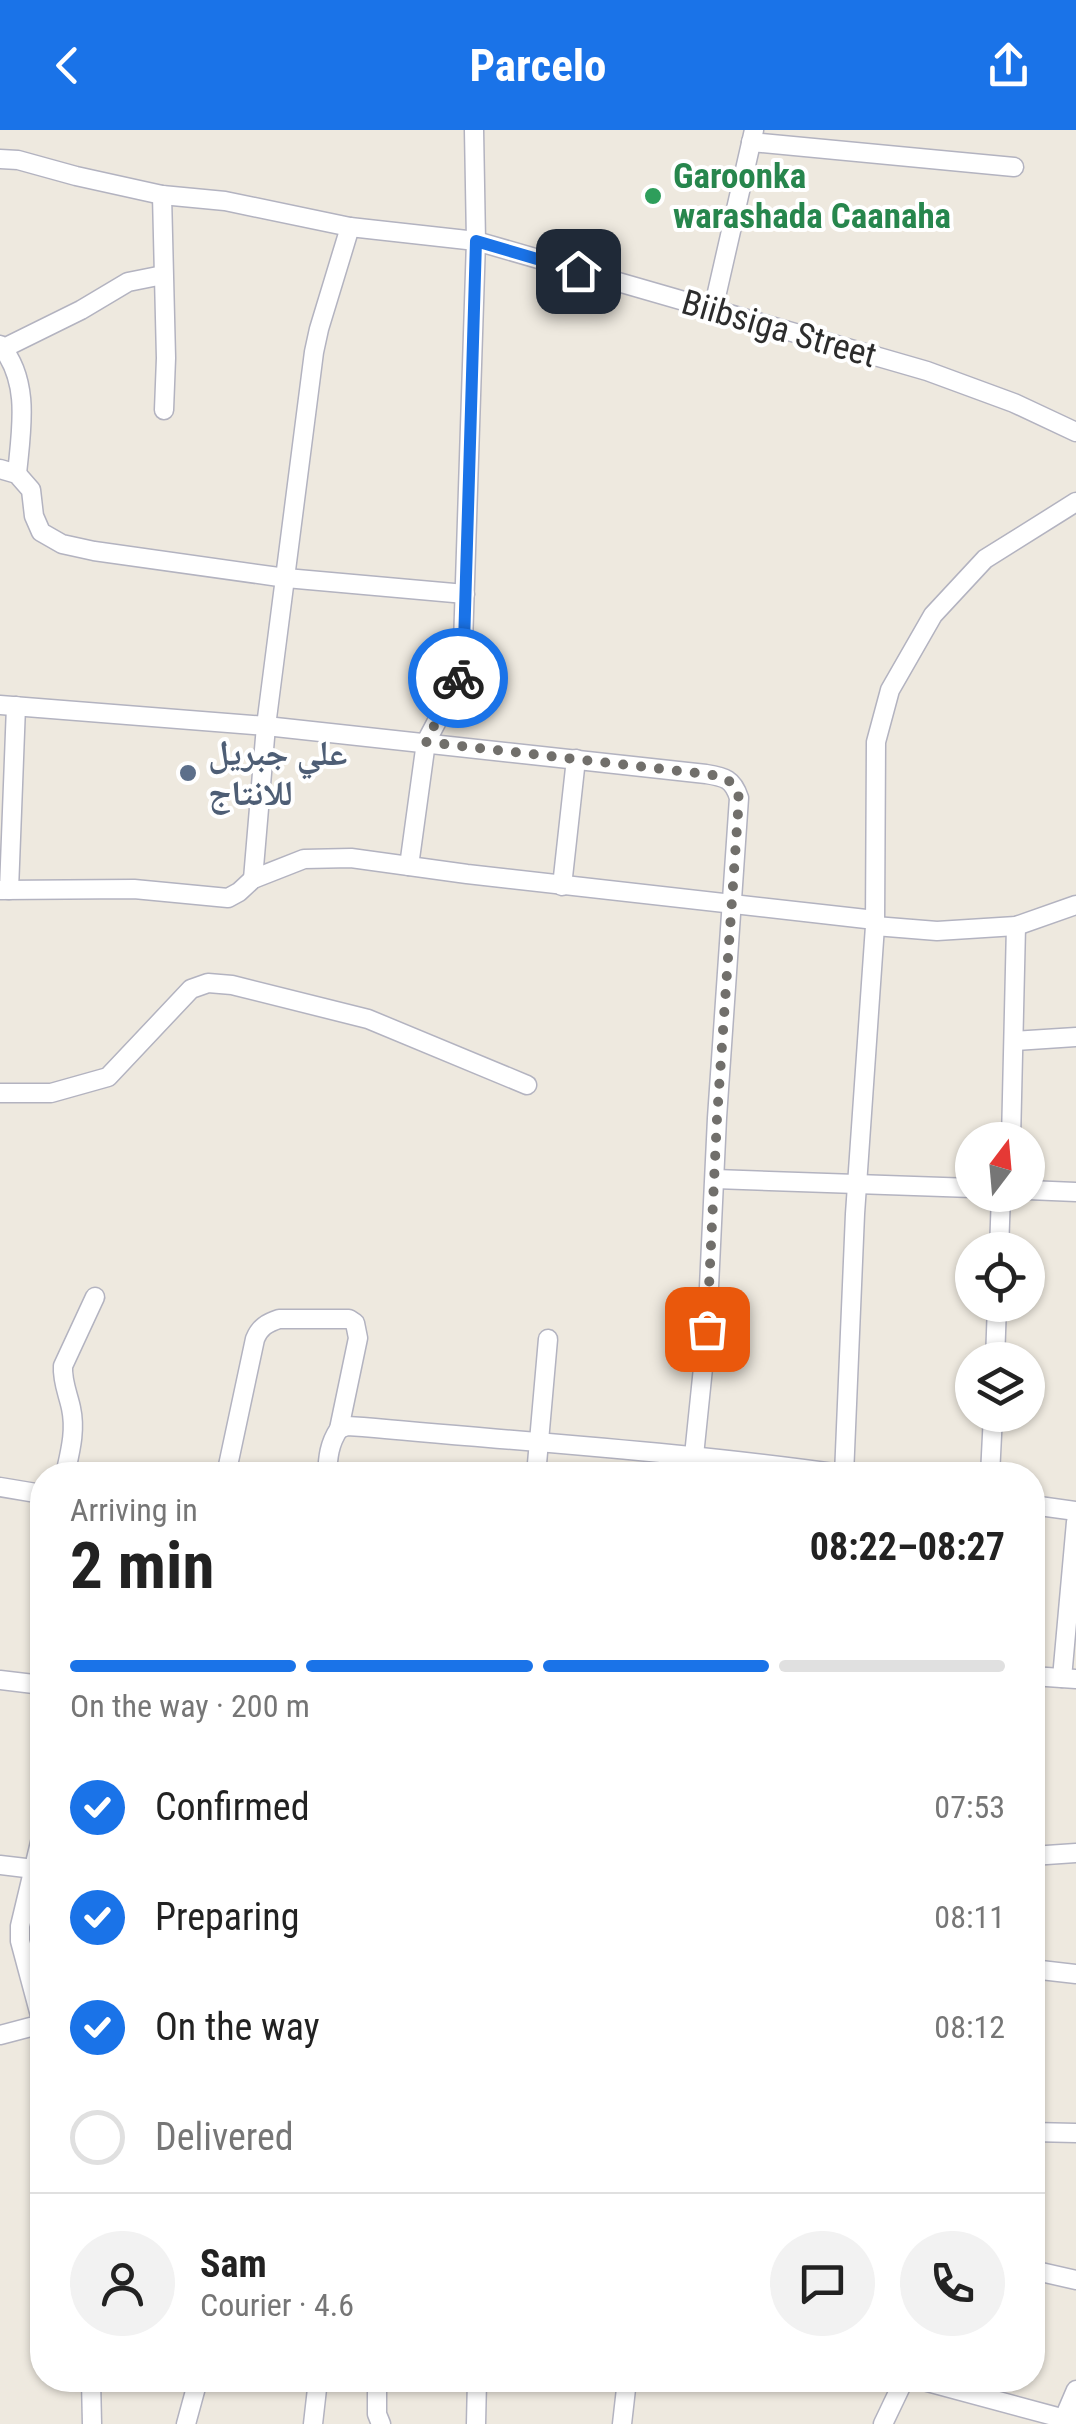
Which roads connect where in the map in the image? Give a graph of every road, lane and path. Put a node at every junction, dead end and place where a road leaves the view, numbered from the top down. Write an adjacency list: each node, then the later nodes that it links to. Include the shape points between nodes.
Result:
1 (474, 130): 7 (street)
2 (753, 136): 4 (street); 9 (street)
3 (0, 159): 5 (street, Biibsiga Street)
4 (1014, 167)
5 (162, 195): 6 (street, Biibsiga Street, via 225,200); 8 (street)
6 (350, 228): 7 (street, Biibsiga Street); 15 (street, via 318,328)
7 (476, 241): 9 (street, Biibsiga Street); 16 (street)
8 (163, 275): 10 (street, via 128,282); 11 (street)
9 (713, 310): 12 (street, Biibsiga Street, via 927,371)
10 (2, 346): 13 (street, via 13,364 23,416)
11 (164, 410)
12 (1076, 432)
13 (9, 472): 15 (street, via 31,490 41,532 62,544)
14 (1076, 502): 27 (street, via 984,559 933,614 890,690 876,742)
15 (286, 578): 16 (street); 18 (street)
16 (465, 594): 19 (street, via 456,683)
17 (8, 706): 18 (street); 24 (street)
18 (266, 726): 19 (street); 22 (street)
19 (426, 742): 20 (street); 21 (street)
20 (576, 759): 23 (street); 26 (street, via 727,777 739,798)
21 (409, 866): 22 (street, via 304,859); 23 (street)
22 (253, 879): 24 (street, via 228,898)
23 (562, 886): 26 (street)
24 (4, 890)
25 (1076, 905): 28 (street)
26 (731, 906): 27 (street); 34 (street)
27 (875, 923): 28 (street, via 937,931); 35 (street)
28 (1016, 926): 30 (street)
29 (1076, 1037): 30 (street)
30 (1014, 1041): 33 (street)
31 (527, 1086): 32 (street, via 368,1018 208,983 191,988 108,1077 51,1092)
32 (0, 1093)
33 (1012, 1122)
34 (715, 1179): 35 (street); 44 (street)
35 (857, 1185): 36 (street); 51 (street)
36 (955, 1188)
37 (1045, 1191): 38 (street)
38 (1076, 1192)
39 (95, 1297): 45 (street, via 64,1366 74,1429)
40 (548, 1340): 43 (street)
41 (339, 1429): 43 (street); 46 (street, via 356,1323 269,1322 255,1339); 47 (street)
42 (991, 1432): 52 (street)
43 (538, 1444): 44 (street); 48 (street)
44 (694, 1456): 49 (street); 50 (street)
45 (68, 1462)
46 (229, 1462)
47 (329, 1462)
48 (537, 1462)
49 (693, 1462)
50 (742, 1462)
51 (846, 1462)
52 (990, 1462)
53 (0, 1488): 54 (street)
54 (30, 1492)
55 (1045, 1507): 56 (street)
56 (1076, 1512)
57 (1076, 1522): 58 (street)
58 (1069, 1679)
59 (0, 1680): 60 (street)
60 (30, 1683)
61 (1076, 1853): 62 (street)
62 (1045, 1855)
63 (0, 1865): 64 (street)
64 (30, 1869)
65 (30, 1885): 68 (street, via 20,1926)
66 (1045, 1970): 67 (street)
67 (1076, 1974)
68 (30, 1978)
69 (30, 2026): 70 (street)
70 (0, 2035)
71 (1045, 2132): 72 (street)
72 (1076, 2133)
73 (1045, 2273): 74 (street)
74 (1076, 2280)
75 (1076, 2390): 84 (street)
76 (92, 2392): 85 (street)
77 (195, 2392): 86 (street)
78 (317, 2392): 87 (street)
79 (377, 2392): 88 (street)
80 (477, 2392): 89 (street)
81 (626, 2392): 90 (street)
82 (899, 2392): 91 (street)
83 (967, 2392): 84 (street)
84 (1070, 2420)
85 (92, 2424)
86 (186, 2424)
87 (313, 2424)
88 (381, 2424)
89 (476, 2424)
90 (622, 2424)
91 (884, 2424)

